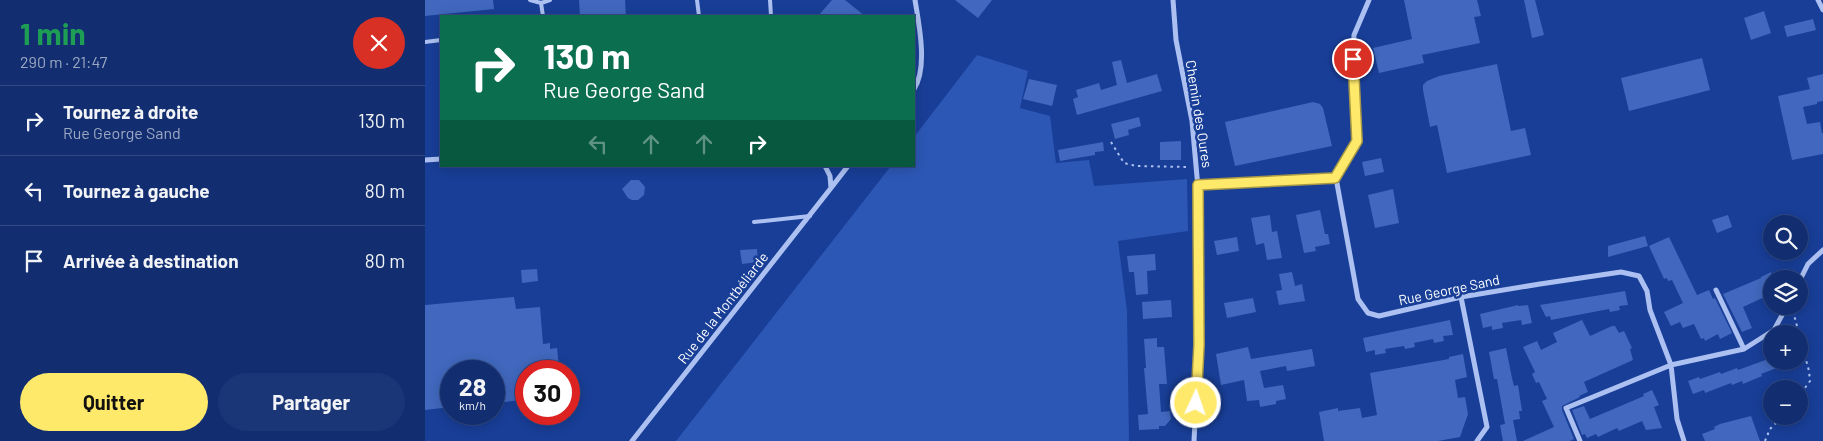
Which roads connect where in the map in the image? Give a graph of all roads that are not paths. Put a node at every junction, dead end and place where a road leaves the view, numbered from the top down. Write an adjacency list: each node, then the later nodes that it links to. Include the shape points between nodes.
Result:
1 (530, 0): 9 (lane)
2 (550, 0): 9 (lane)
3 (697, 0): 12 (lane)
4 (770, 0): 13 (lane)
5 (916, 0): 16 (street, via 921,70)
6 (1173, 0): 22 (street, Chemin des Oures, via 1176,40 1192,121)
7 (1369, 0): 21 (street, via 1354,35 1357,141)
8 (1818, 0): 10 (street)
9 (541, 3): 11 (lane)
10 (1823, 10)
11 (543, 15)
12 (699, 15)
13 (771, 15)
14 (440, 40): 15 (lane)
15 (425, 42)
16 (915, 87)
17 (440, 159): 18 (street)
18 (425, 160)
19 (826, 167): 23 (street)
20 (847, 167): 23 (street, Rue de la Montbéliarde)
21 (1335, 178): 22 (street); 29 (street, Rue George Sand, via 1358,299 1368,313 1379,316)
22 (1198, 185): 34 (street, Chemin des Oures, via 1199,345)
23 (831, 188): 24 (street, Rue de la Montbéliarde)
24 (810, 216): 25 (lane); 33 (street, Rue de la Montbéliarde)
25 (754, 222)
26 (1823, 250): 27 (street)
27 (1804, 270)
28 (1716, 290): 31 (street)
29 (1461, 297): 32 (street, Rue George Sand, via 1621,272 1639,276); 35 (street, via 1487,427)
30 (1782, 315): 31 (street, via 1774,330)
31 (1744, 349): 32 (street)
32 (1671, 365): 36 (street, via 1566,408); 37 (street, Rue George Sand, via 1677,419)
33 (632, 441)
34 (1194, 441)
35 (1477, 441)
36 (1580, 441)
37 (1684, 441)

